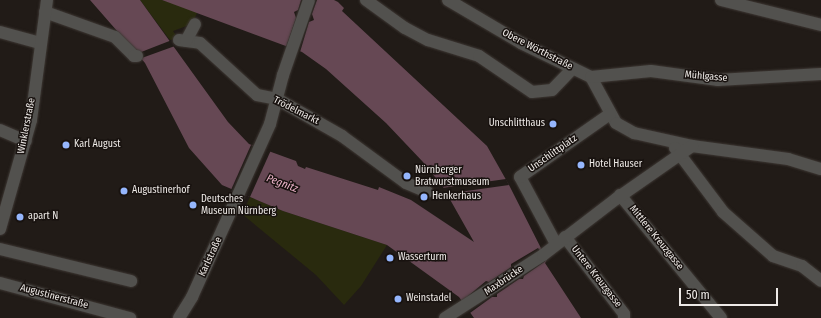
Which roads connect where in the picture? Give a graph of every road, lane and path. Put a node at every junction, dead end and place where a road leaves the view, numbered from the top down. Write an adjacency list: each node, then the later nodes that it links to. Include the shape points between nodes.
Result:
1 (310, 0): 14 (street)
2 (366, 0): 11 (street, via 405,28 428,40 472,52 532,92 552,90)
3 (448, 0): 11 (street, Obere Wörthstraße, via 521,42)
4 (721, 0): 7 (street)
5 (45, 11): 9 (street, Winklerstraße); 10 (street, via 115,37)
6 (195, 24): 14 (street, Trödelmarkt, via 183,41 200,44 257,95)
7 (821, 25)
8 (0, 32): 9 (street)
9 (40, 43): 17 (street, Winklerstraße)
10 (137, 56)
11 (573, 68): 13 (street, Obere Wörthstraße)
12 (821, 74): 13 (street, Mühlgasse, via 718,80 651,71)
13 (591, 77): 15 (street)
14 (277, 99): 21 (street, Trödelmarkt, via 342,136 406,183); 30 (street, Karlstraße, via 240,194)
15 (610, 118): 18 (street, via 634,133); 24 (street, Unschlittplatz, via 520,177)
16 (0, 130): 17 (street)
17 (26, 141): 23 (street, Winklerstraße)
18 (692, 146): 19 (street); 20 (street, via 788,159)
19 (676, 151): 22 (street); 27 (street, via 723,212 773,256 802,266)
20 (821, 169)
21 (427, 192)
22 (616, 196): 24 (street); 33 (street, Mittlere Kreuzgasse)
23 (0, 229)
24 (560, 241): 31 (street, Maxbrücke, via 466,307); 32 (street, Untere Kreuzgasse, via 624,314)
25 (0, 249): 26 (street)
26 (131, 280)
27 (821, 281)
28 (0, 283): 29 (street, Augustinerstraße)
29 (130, 318)
30 (180, 318)
31 (445, 318)
32 (624, 318)
33 (721, 318)

